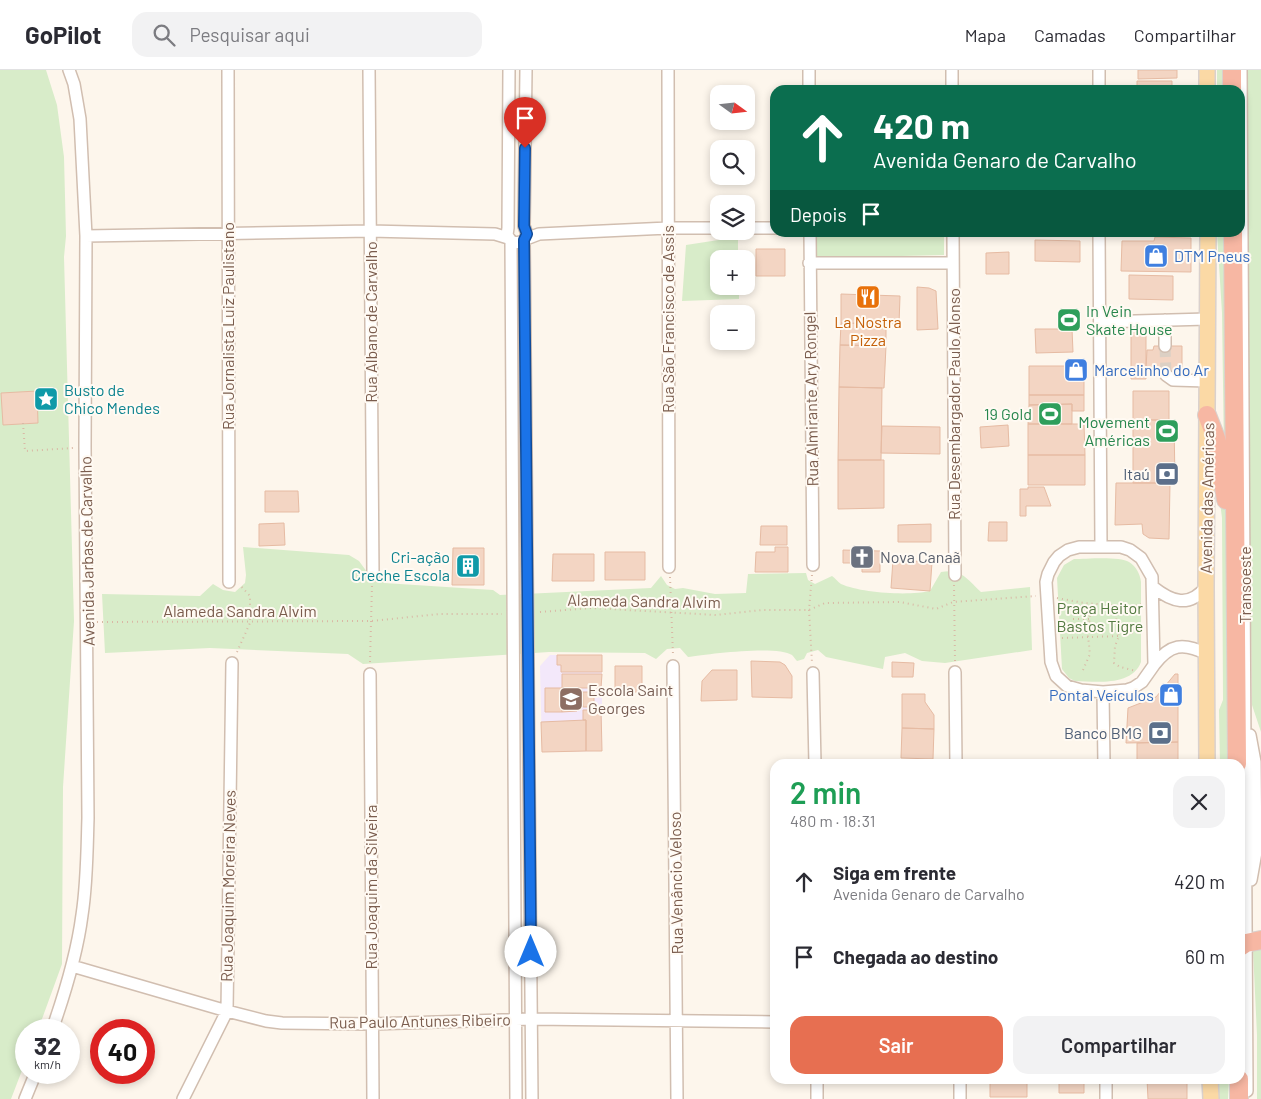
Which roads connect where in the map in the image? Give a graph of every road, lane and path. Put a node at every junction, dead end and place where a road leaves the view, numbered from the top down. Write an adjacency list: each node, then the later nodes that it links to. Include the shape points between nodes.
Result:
1 (69, 70): 27 (street, Avenida Jarbas de Carvalho, via 80,119)
2 (228, 70): 24 (street, Rua Jornalista Luiz Paulistano)
3 (369, 70): 23 (street, Rua Albano de Carvalho)
4 (509, 70): 26 (street)
5 (526, 70): 25 (street)
6 (668, 70): 19 (street, Rua São Francisco de Assis)
7 (809, 70): 13 (street)
8 (952, 70): 14 (street)
9 (1099, 70): 15 (street)
10 (1207, 70): 16 (main road)
11 (1232, 70): 17 (highway)
12 (1241, 70): 18 (street, Transoeste)
13 (809, 85)
14 (952, 85)
15 (1099, 85)
16 (1207, 85)
17 (1232, 85)
18 (1241, 85)
19 (668, 228): 20 (street); 25 (street); 48 (street, Rua São Francisco de Assis)
20 (710, 228)
21 (755, 228): 22 (street)
22 (770, 228)
23 (370, 231): 24 (street); 26 (street); 49 (street, Rua Albano de Carvalho)
24 (228, 233): 27 (street); 51 (street, Rua Jornalista Luiz Paulistano)
25 (525, 234): 26 (street, via 515,244); 26 (street, via 516,223); 55 (street)
26 (509, 235): 54 (street)
27 (86, 236): 44 (street, Avenida Jarbas de Carvalho)
28 (810, 237): 35 (street, Rua Almirante Ary Rongel)
29 (953, 237): 34 (street, Rua Desembargador Paulo Alonso)
30 (1099, 237): 38 (street)
31 (1208, 237): 36 (main road, Avenida das Américas)
32 (1233, 237): 45 (highway, Avenida das Américas)
33 (1242, 237): 93 (street, Transoeste, via 1246,716 1255,762 1256,852 1246,897)
34 (953, 262): 35 (street); 50 (street, Rua Desembargador Paulo Alonso)
35 (809, 263): 47 (street, Rua Almirante Ary Rongel)
36 (1207, 319): 37 (street); 41 (main road, Avenida das Américas)
37 (1165, 320): 38 (street); 39 (street)
38 (1100, 322): 46 (street)
39 (1165, 346)
40 (1166, 375): 41 (street, via 1174,380)
41 (1207, 381): 42 (main road, Avenida das Américas)
42 (1207, 415): 45 (highway, via 1216,438 1226,497 1227,526); 52 (main road, Avenida das Américas)
43 (23, 423): 44 (path, via 25,451)
44 (85, 447): 68 (street, Avenida Jarbas de Carvalho)
45 (1234, 544): 92 (highway, Avenida das Américas)
46 (1101, 547): 53 (street, via 1121,547 1135,554 1149,570); 56 (street, via 1079,547 1059,556 1048,574)
47 (813, 566): 61 (path)
48 (669, 567): 62 (path)
49 (373, 575): 67 (path)
50 (955, 575): 58 (path)
51 (229, 582): 69 (path, via 241,584 250,596)
52 (1206, 586): 53 (street, via 1194,598 1180,601); 78 (main road, Avenida das Américas)
53 (1153, 587): 57 (street)
54 (513, 590): 55 (street, via 520,596); 64 (street)
55 (528, 590): 63 (street)
56 (1047, 595): 58 (path, Alameda Sandra Alvim); 59 (path, Alameda Sandra Alvim); 75 (street)
57 (1153, 600): 60 (path, Alameda Sandra Alvim, via 1130,608); 71 (street)
58 (954, 602): 61 (path, Alameda Sandra Alvim, via 936,609 900,602 825,603); 84 (path)
59 (1091, 603): 60 (path, Alameda Sandra Alvim); 66 (path)
60 (1110, 605): 74 (path)
61 (809, 610): 62 (path, Alameda Sandra Alvim, via 762,610 716,615); 85 (path)
62 (673, 612): 63 (path, Alameda Sandra Alvim, via 592,608); 81 (path)
63 (528, 613): 76 (street)
64 (513, 614): 67 (path, Alameda Sandra Alvim, via 440,614); 77 (street)
65 (1073, 619): 66 (path)
66 (1091, 620): 70 (path)
67 (371, 621): 69 (path, Alameda Sandra Alvim); 86 (path)
68 (88, 622): 69 (path, Alameda Sandra Alvim); 94 (street, Avenida Jarbas de Carvalho, via 86,874)
69 (250, 623): 79 (path)
70 (1090, 624): 72 (path); 73 (path)
71 (1153, 628): 74 (path); 80 (street)
72 (1088, 636): 73 (path); 75 (path); 82 (path, via 1090,654)
73 (1106, 636): 74 (path)
74 (1119, 636): 83 (path, via 1114,663)
75 (1050, 638): 87 (street, via 1053,669 1061,682 1073,689)
76 (529, 651): 77 (street, via 520,647); 97 (street)
77 (513, 653): 98 (street)
78 (1207, 654): 80 (street, via 1196,648 1179,646 1166,652); 91 (main road, Avenida das Américas)
79 (232, 663): 95 (street, Rua Joaquim Moreira Neves)
80 (1154, 665): 87 (street, via 1142,682 1133,688)
81 (673, 666): 99 (street, Rua Venâncio Veloso)
82 (1083, 670)
83 (1136, 670)
84 (955, 672): 89 (street)
85 (813, 673): 88 (street)
86 (370, 674): 101 (street, Rua Joaquim da Silveira)
87 (1103, 692): 90 (street)
88 (815, 759)
89 (956, 759)
90 (1104, 759)
91 (1207, 759)
92 (1237, 759)
93 (1249, 944): 119 (street)
94 (72, 966): 95 (street, Rua Paulo Antunes Ribeiro); 96 (street, Avenida Jarbas de Carvalho)
95 (227, 1011): 101 (street, Rua Paulo Antunes Ribeiro, via 282,1023); 109 (street, Rua Joaquim Moreira Neves)
96 (55, 1019)
97 (532, 1019): 98 (street, Rua Paulo Antunes Ribeiro); 99 (street, Rua Paulo Antunes Ribeiro); 112 (street)
98 (515, 1020): 101 (street, Rua Paulo Antunes Ribeiro); 111 (street)
99 (677, 1020): 100 (street, Rua Paulo Antunes Ribeiro); 113 (street, Rua Venâncio Veloso)
100 (770, 1022)
101 (372, 1024): 110 (street, Rua Joaquim da Silveira)
102 (31, 1084): 108 (street)
103 (817, 1084): 114 (street)
104 (960, 1084): 115 (street)
105 (1106, 1084): 116 (street)
106 (1210, 1084): 117 (main road)
107 (1239, 1084): 118 (highway)
108 (25, 1099)
109 (183, 1099)
110 (373, 1099)
111 (516, 1099)
112 (532, 1099)
113 (677, 1099)
114 (817, 1099)
115 (960, 1099)
116 (1106, 1099)
117 (1211, 1099)
118 (1239, 1099)
119 (1247, 1099)

